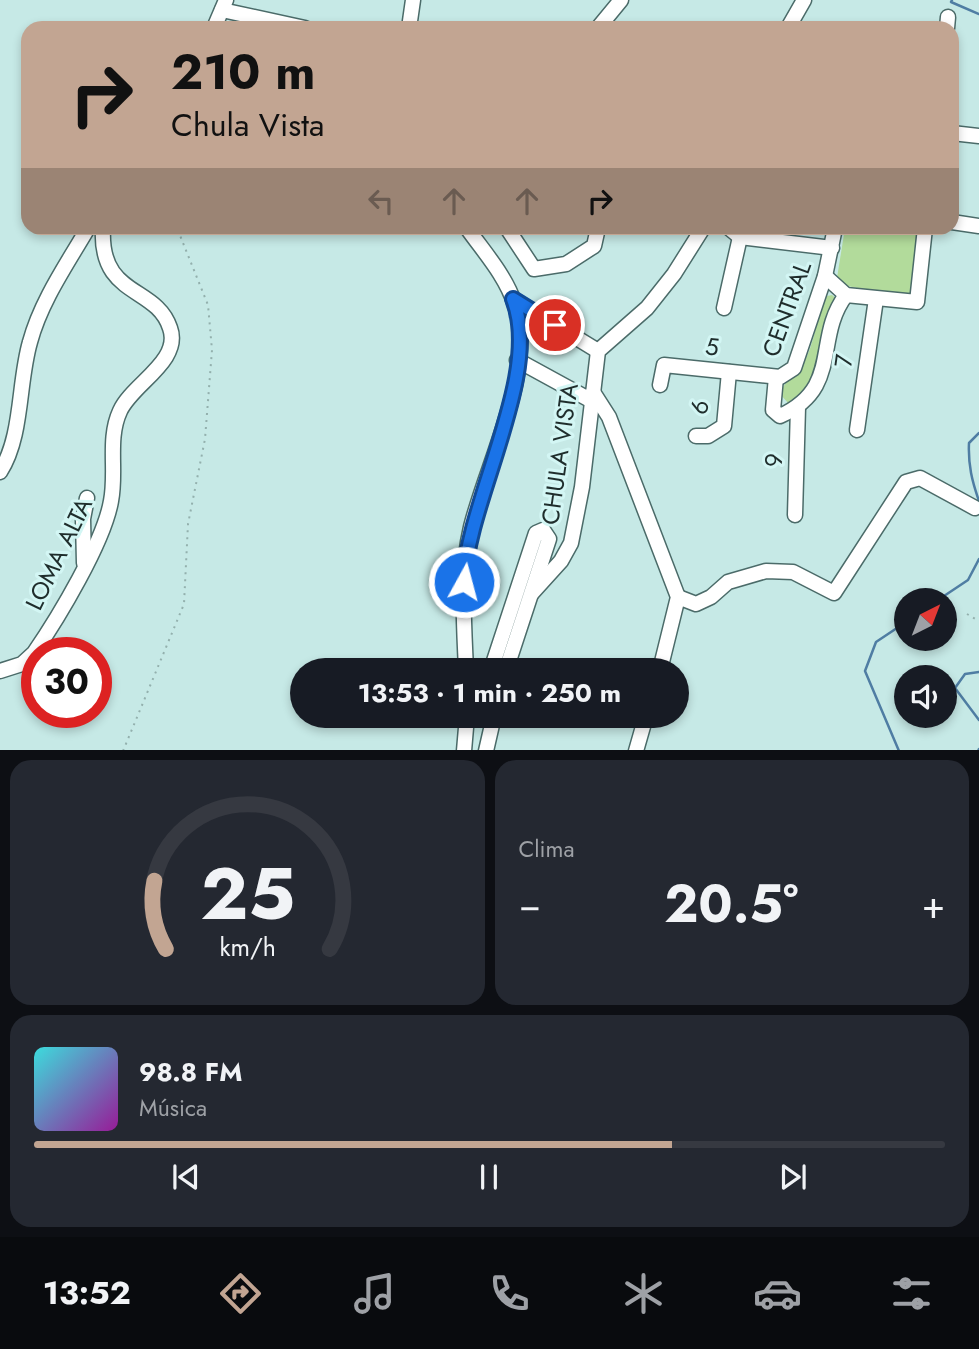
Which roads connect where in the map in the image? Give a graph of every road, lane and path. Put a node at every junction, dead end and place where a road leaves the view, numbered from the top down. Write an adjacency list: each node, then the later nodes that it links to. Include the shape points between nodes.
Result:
1 (413, 0): 6 (street)
2 (621, 0): 7 (street)
3 (804, 0): 8 (street)
4 (224, 5): 5 (street)
5 (280, 21)
6 (410, 21)
7 (604, 21)
8 (792, 21)
9 (959, 134): 10 (street)
10 (979, 136)
11 (959, 223): 12 (street)
12 (979, 226)
13 (84, 235): 39 (street, via 30,339 12,446)
14 (103, 235): 43 (street, LOMA ALTA, via 108,266 160,312 171,329 172,341 168,355 121,408 114,425 111,502)
15 (180, 235): 56 (path, via 208,305 212,349 205,439 188,524 184,604)
16 (472, 235): 27 (street)
17 (512, 235): 18 (street, via 534,269 566,264 594,246)
18 (596, 235)
19 (699, 235): 30 (street, via 647,308)
20 (734, 235): 29 (street)
21 (786, 235): 24 (street)
22 (834, 235): 24 (street, CENTRAL)
23 (924, 235): 28 (street, via 917,302)
24 (832, 248): 25 (street, CENTRAL)
25 (825, 276): 26 (street); 33 (street, CENTRAL, via 794,368)
26 (846, 295): 28 (street); 36 (street, CENTRAL, via 836,308 820,382)
27 (513, 299): 30 (street); 31 (street, via 519,323)
28 (876, 299): 37 (street, 7)
29 (724, 308)
30 (598, 351): 35 (street, CHULA VISTA)
31 (517, 360): 35 (street); 48 (street, via 464,566)
32 (729, 372): 33 (street, 5); 34 (street, 5, via 664,365); 38 (street, 6, via 724,426 708,436)
33 (776, 377): 36 (street, CENTRAL, via 775,414)
34 (660, 385)
35 (593, 397): 44 (street, CHULA VISTA, via 570,543 561,561); 45 (street, via 609,417)
36 (798, 407): 42 (street, 9)
37 (858, 430)
38 (696, 436)
39 (0, 472)
40 (87, 498): 43 (street)
41 (975, 508): 45 (street, via 913,478 906,482 834,593 793,572 766,571 728,582 696,604)
42 (795, 515)
43 (84, 565): 52 (street, LOMA ALTA, via 34,653 22,664)
44 (532, 593): 49 (street, via 549,539 543,530 536,533); 50 (street)
45 (678, 597): 51 (street)
46 (967, 614): 47 (path)
47 (979, 621)
48 (466, 658)
49 (495, 658)
50 (510, 658)
51 (663, 658)
52 (0, 670)
53 (466, 728): 57 (street)
54 (491, 728): 58 (street)
55 (643, 728): 59 (street)
56 (123, 750)
57 (464, 750)
58 (486, 750)
59 (636, 750)

